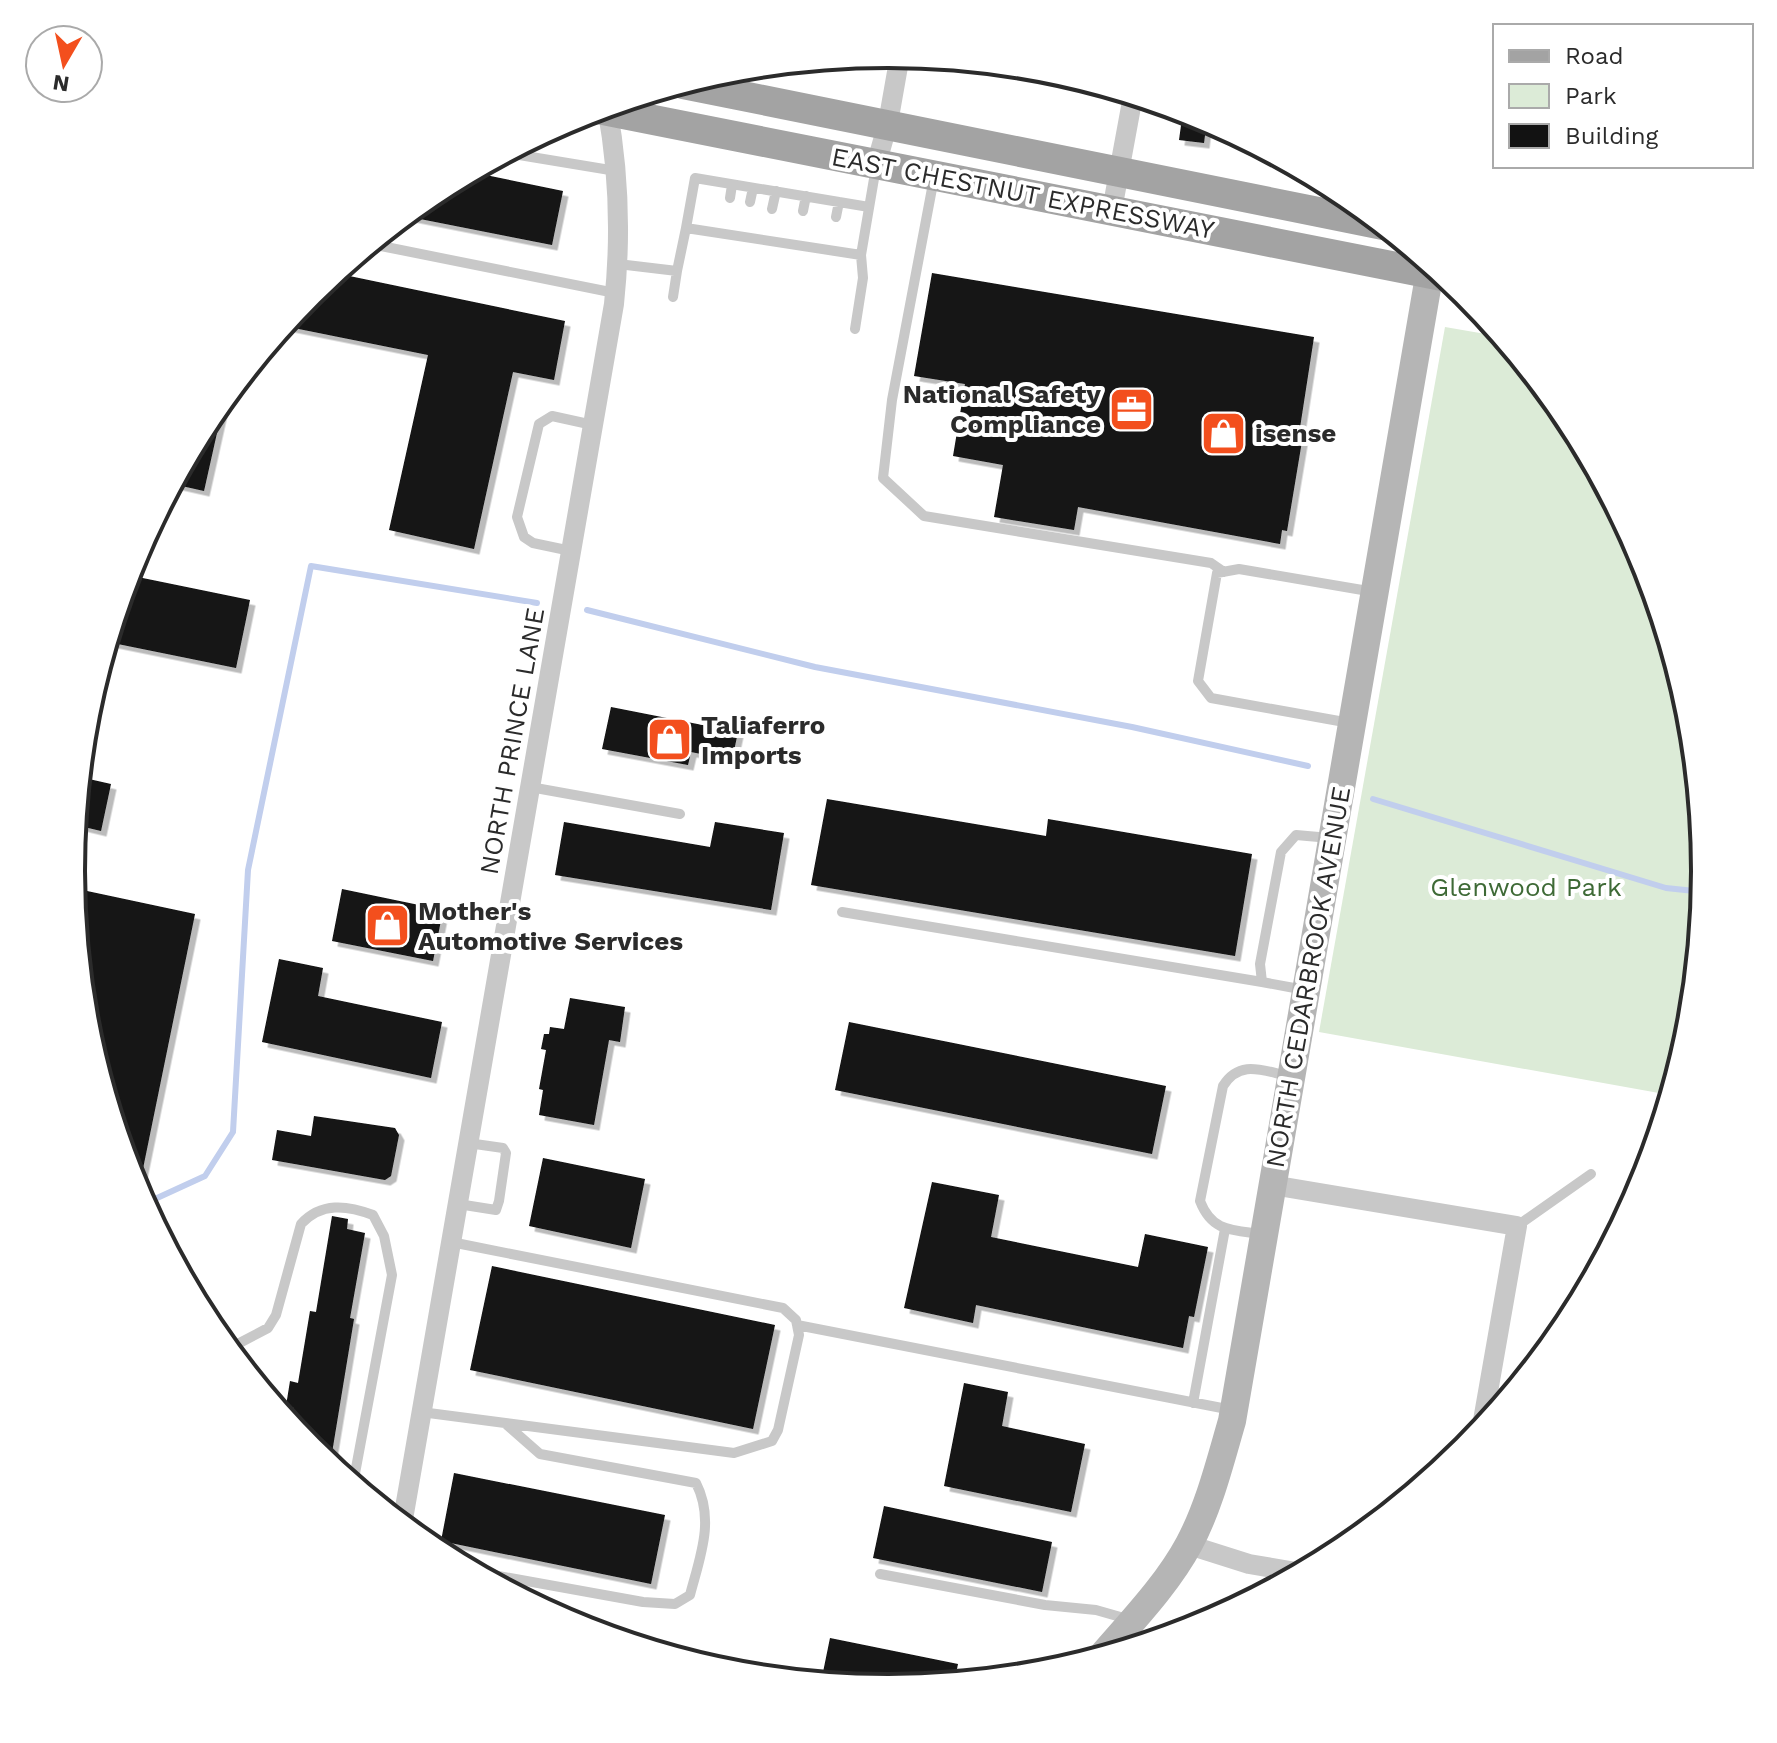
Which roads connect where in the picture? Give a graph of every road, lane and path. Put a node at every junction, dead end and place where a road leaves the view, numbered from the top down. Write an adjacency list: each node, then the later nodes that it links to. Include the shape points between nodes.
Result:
1 (898, 68): 6 (street)
2 (708, 89): 6 (main road, EAST CHESTNUT EXPRESSWAY)
3 (1131, 106): 10 (street)
4 (624, 113): 8 (main road, EAST CHESTNUT EXPRESSWAY)
5 (607, 119): 9 (street, NORTH PRINCE LANE)
6 (888, 123): 8 (street); 10 (main road, EAST CHESTNUT EXPRESSWAY)
7 (524, 156): 9 (lane)
8 (876, 165): 11 (main road, EAST CHESTNUT EXPRESSWAY); 19 (lane)
9 (616, 171): 38 (street, NORTH PRINCE LANE)
10 (1120, 172): 21 (street); 25 (main road, EAST CHESTNUT EXPRESSWAY)
11 (934, 176): 21 (main road, EAST CHESTNUT EXPRESSWAY); 47 (lane, via 892,400 883,478 924,516 1211,563)
12 (732, 185): 13 (lane); 16 (lane); 28 (lane, via 695,178)
13 (753, 188): 14 (lane); 17 (lane)
14 (776, 191): 15 (lane); 20 (lane)
15 (806, 196): 18 (lane); 22 (lane)
16 (730, 198)
17 (750, 202)
18 (839, 202): 19 (lane); 23 (lane)
19 (869, 207): 37 (lane)
20 (772, 209)
21 (1112, 210): 39 (main road, EAST CHESTNUT EXPRESSWAY)
22 (803, 211)
23 (836, 217)
24 (725, 220): 30 (lane)
25 (1359, 220)
26 (746, 223): 31 (lane)
27 (768, 226): 33 (lane)
28 (686, 228): 30 (lane); 40 (lane)
29 (799, 232): 34 (lane)
30 (722, 233): 31 (lane)
31 (743, 236): 33 (lane)
32 (832, 237): 36 (lane)
33 (765, 240): 34 (lane)
34 (796, 245): 36 (lane)
35 (384, 247): 42 (lane)
36 (829, 250): 37 (lane)
37 (861, 255): 44 (lane)
38 (618, 264): 40 (lane); 42 (street, NORTH PRINCE LANE)
39 (1420, 269)
40 (677, 271): 43 (lane)
41 (1434, 282): 48 (street, NORTH CEDARBROOK AVENUE)
42 (615, 293): 45 (street, NORTH PRINCE LANE)
43 (673, 297)
44 (855, 329)
45 (593, 425): 46 (street, NORTH PRINCE LANE); 46 (lane, via 552,416 539,424 517,517 524,537 533,543)
46 (571, 551): 50 (street, NORTH PRINCE LANE)
47 (1224, 572): 48 (lane, via 1239,569); 49 (lane, via 1217,573 1198,681 1211,698)
48 (1375, 592): 49 (street, NORTH CEDARBROOK AVENUE)
49 (1352, 724): 52 (street, NORTH CEDARBROOK AVENUE)
50 (530, 787): 51 (lane); 57 (street, NORTH PRINCE LANE)
51 (680, 814)
52 (1333, 838): 54 (lane, via 1296,835 1281,852 1260,964); 55 (street, NORTH CEDARBROOK AVENUE)
53 (842, 912): 54 (lane)
54 (1262, 982): 55 (lane)
55 (1307, 990): 56 (street, NORTH CEDARBROOK AVENUE)
56 (1291, 1076): 59 (street, NORTH CEDARBROOK AVENUE); 62 (lane, via 1244,1068 1223,1086 1200,1201 1205,1214)
57 (468, 1143): 60 (street, NORTH PRINCE LANE); 60 (lane, via 503,1148 506,1153 499,1201 496,1210)
58 (1591, 1174): 61 (lane)
59 (1272, 1185): 61 (street); 63 (street, NORTH CEDARBROOK AVENUE)
60 (458, 1204): 64 (street, NORTH PRINCE LANE)
61 (1517, 1226): 68 (street)
62 (1225, 1229): 63 (lane); 67 (lane)
63 (1264, 1234): 69 (street, NORTH CEDARBROOK AVENUE)
64 (451, 1242): 65 (lane, via 783,1308); 70 (street, NORTH PRINCE LANE)
65 (797, 1325): 67 (lane); 71 (lane, via 778,1430 772,1441 756,1447 734,1453)
66 (238, 1344): 72 (lane, via 268,1328 276,1315 301,1224 311,1213 336,1207 373,1215 384,1236 392,1275)
67 (1193, 1403): 69 (lane)
68 (1485, 1410)
69 (1234, 1411): 74 (street, NORTH CEDARBROOK AVENUE)
70 (421, 1412): 71 (lane); 73 (street, NORTH PRINCE LANE)
71 (506, 1423): 77 (lane, via 540,1454 696,1483 705,1499 707,1534 690,1595 675,1604)
72 (355, 1472)
73 (404, 1513)
74 (1189, 1545): 75 (street); 78 (street, NORTH CEDARBROOK AVENUE)
75 (1284, 1570)
76 (880, 1574): 78 (lane)
77 (506, 1577)
78 (1133, 1620): 79 (street, NORTH CEDARBROOK AVENUE)
79 (1114, 1642)

